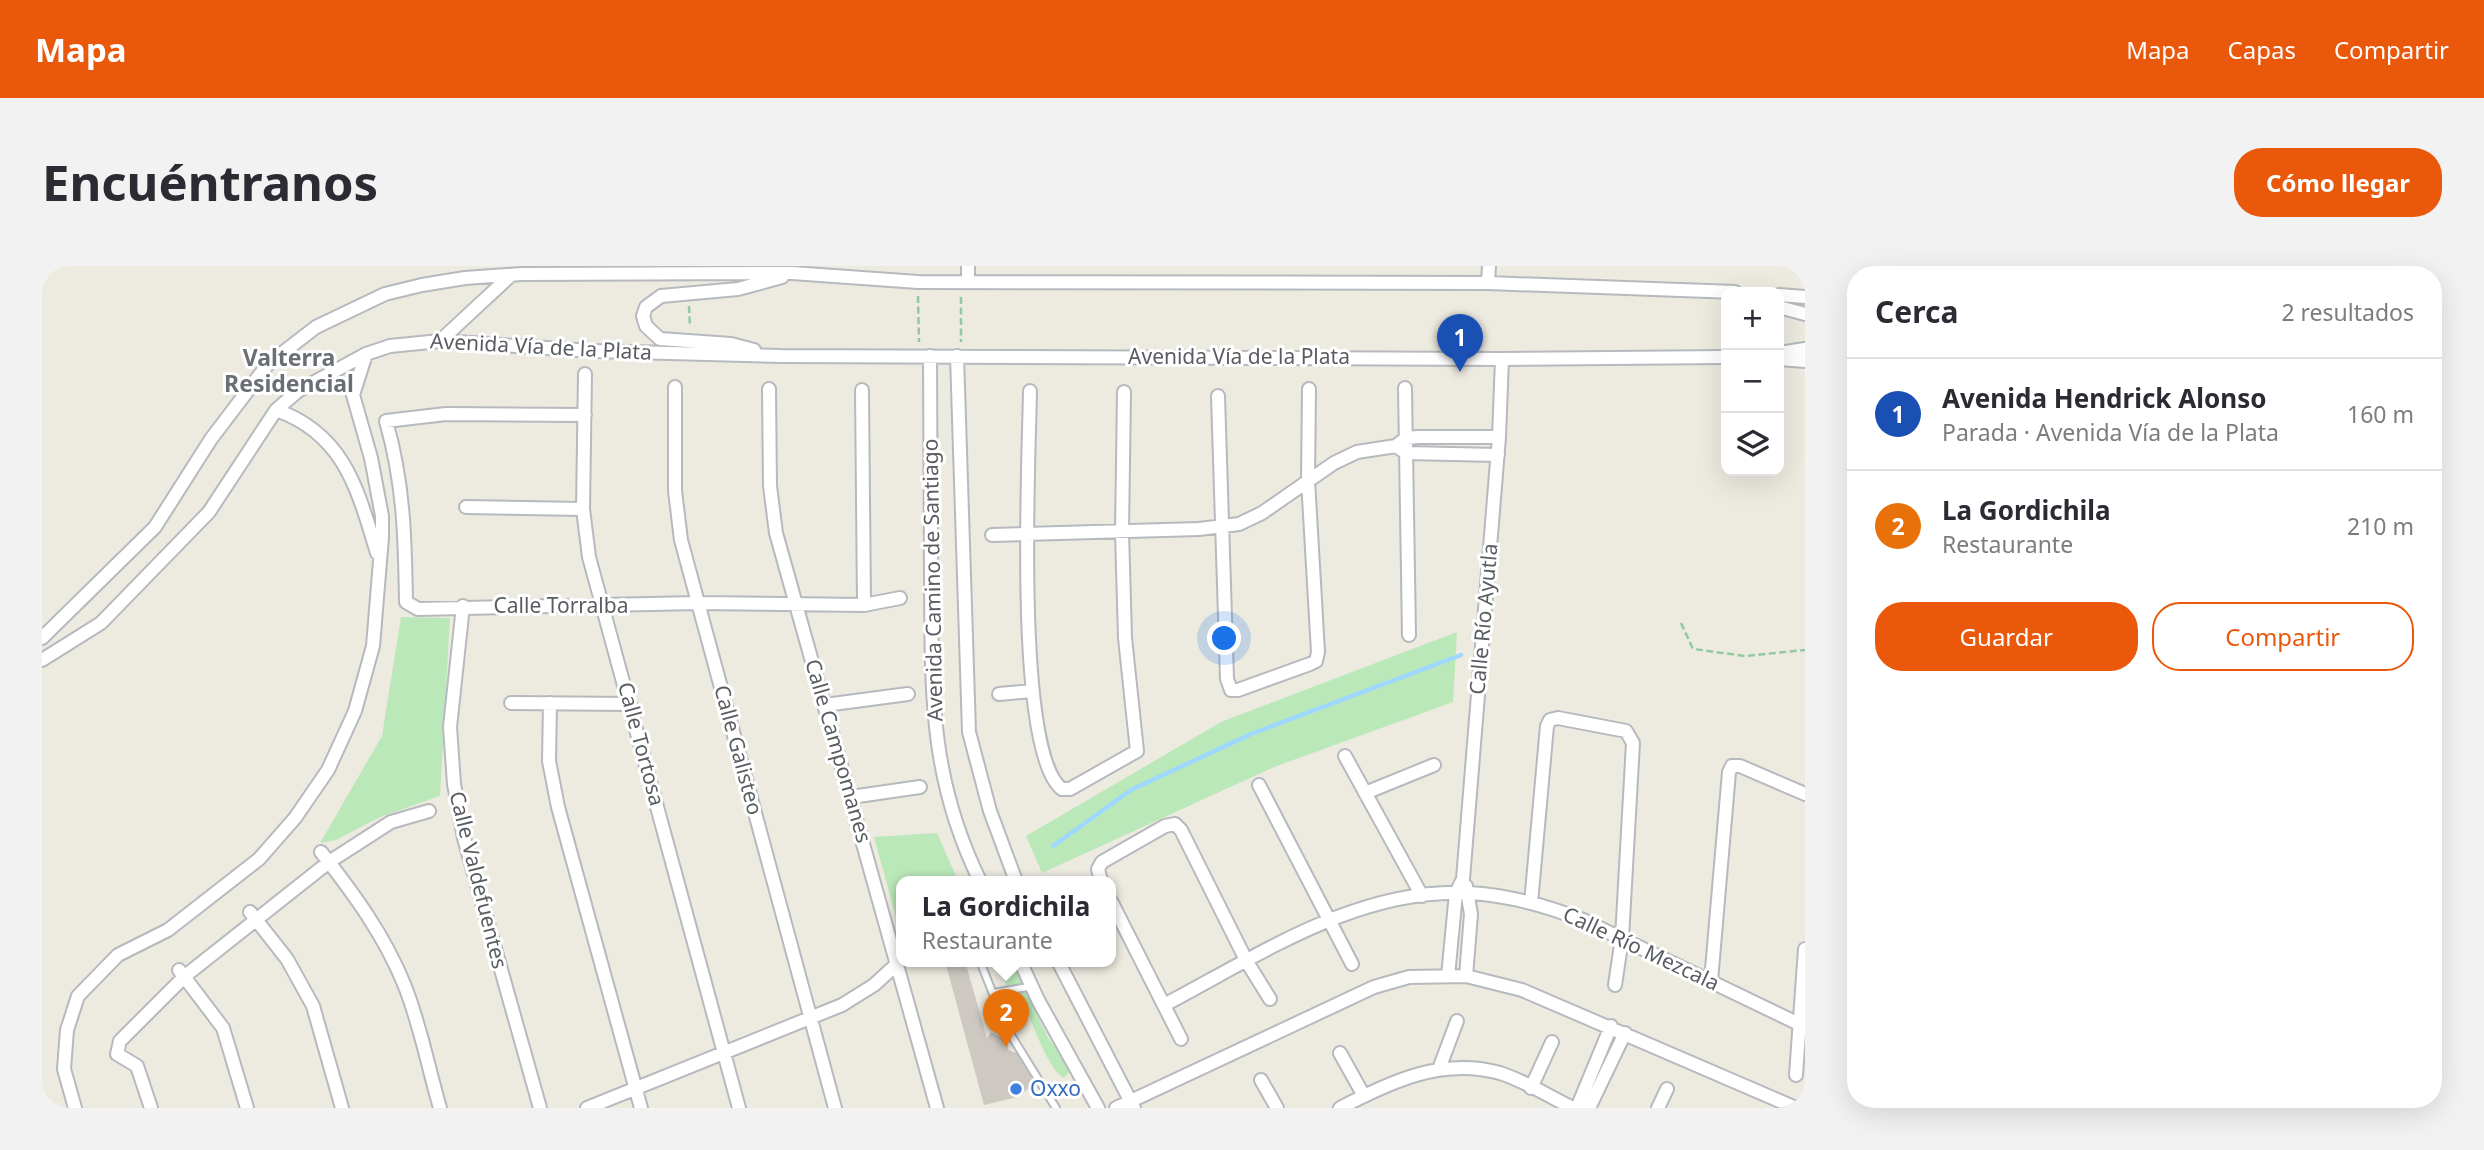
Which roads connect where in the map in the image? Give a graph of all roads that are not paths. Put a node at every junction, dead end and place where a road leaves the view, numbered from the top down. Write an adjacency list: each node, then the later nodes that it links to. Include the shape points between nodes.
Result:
1 (968, 266): 7 (street)
2 (1489, 266): 8 (street)
3 (560, 270): 4 (street, Avenida Vía de la Plata); 6 (street, Avenida Vía de la Plata)
4 (583, 270): 5 (street, Avenida Vía de la Plata)
5 (792, 273): 7 (street, Avenida Vía de la Plata); 20 (street, Avenida Vía de la Plata, via 737,289 652,299 643,316 646,326 660,339 731,344)
6 (510, 276): 16 (street); 56 (street, Avenida Vía de la Plata, via 465,278 385,294 316,327 268,364 211,439 155,527)
7 (965, 282): 8 (street, Avenida Vía de la Plata)
8 (1488, 283): 9 (street, Avenida Vía de la Plata)
9 (1696, 290): 10 (street, Avenida Vía de la Plata); 11 (street, Avenida Vía de la Plata)
10 (1721, 291)
11 (1721, 295)
12 (1784, 295): 13 (street)
13 (1805, 297)
14 (1784, 308): 15 (street)
15 (1805, 314)
16 (440, 341): 19 (street, Avenida Vía de la Plata, via 390,346); 20 (street, Avenida Vía de la Plata)
17 (1805, 349): 18 (street)
18 (1784, 352)
19 (366, 354): 36 (street, Avenida Vía de la Plata, via 298,391); 48 (street, via 353,395 382,516)
20 (782, 356): 21 (street, Avenida Vía de la Plata)
21 (925, 356): 22 (street, Avenida Vía de la Plata); 75 (street, Avenida Camino de Santiago, via 932,710 943,779)
22 (959, 356): 24 (street, Avenida Vía de la Plata); 76 (street, Avenida Camino de Santiago, via 969,732 990,811)
23 (1721, 356): 24 (street, Avenida Vía de la Plata)
24 (1502, 359): 38 (street, Calle Río Ayutla)
25 (1784, 359): 26 (street)
26 (1805, 360)
27 (585, 374): 37 (street, Calle Tortosa)
28 (675, 387): 51 (street, Calle Galisteo, via 678,519)
29 (1405, 388): 39 (street)
30 (769, 389): 50 (street, Calle Campomanes, via 771,506)
31 (1309, 389): 41 (street)
32 (862, 390): 52 (street)
33 (1030, 391): 46 (street)
34 (1124, 392): 45 (street)
35 (1218, 396): 44 (street)
36 (276, 410): 48 (street, via 313,428 344,462 366,510); 57 (street, Avenida Vía de la Plata, via 209,512 101,623)
37 (585, 415): 43 (street, Calle Tortosa); 53 (street, Calle Torralba, via 446,414 386,421 404,508 407,602 418,609)
38 (1499, 437): 39 (street); 40 (street, Calle Río Ayutla)
39 (1402, 446): 40 (street); 41 (street, via 1357,452); 55 (street)
40 (1498, 455): 77 (street, Calle Río Ayutla)
41 (1308, 480): 44 (street, via 1262,513); 44 (street, via 1316,661 1230,690)
42 (466, 507): 43 (street)
43 (583, 509): 54 (street, Calle Tortosa, via 589,557)
44 (1222, 528): 45 (street)
45 (1122, 532): 46 (street); 58 (street, via 1125,638 1137,751 1070,789 1062,789 1048,772)
46 (1028, 534): 47 (street); 58 (street)
47 (992, 535)
48 (378, 557): 119 (street, via 373,646 355,711 328,770 259,859 168,930 118,955 78,996 66,1030 64,1069)
49 (900, 598): 52 (street, Calle Torralba)
50 (797, 602): 51 (street, Calle Torralba); 52 (street, Calle Torralba); 64 (street, Calle Campomanes)
51 (698, 603): 54 (street, Calle Torralba); 102 (street, Calle Galisteo)
52 (864, 605)
53 (463, 606): 54 (street, Calle Torralba); 124 (street, Calle Valdefuentes, via 450,727 454,784 464,838)
54 (604, 606): 63 (street, Calle Tortosa)
55 (1409, 635)
56 (42, 639)
57 (42, 660)
58 (1032, 691): 60 (street)
59 (908, 694): 64 (street)
60 (999, 694)
61 (510, 703): 62 (street)
62 (550, 703): 63 (street); 114 (street, via 549,761 555,795)
63 (630, 704): 109 (street, Calle Tortosa)
64 (825, 705): 71 (street, Calle Campomanes)
65 (1345, 756): 69 (street)
66 (1434, 765): 69 (street)
67 (1259, 785): 82 (street)
68 (920, 787): 71 (street)
69 (1365, 793): 78 (street)
70 (1805, 794): 96 (street, via 1732,766)
71 (851, 797): 85 (street, Calle Campomanes)
72 (429, 811): 73 (street, via 379,828)
73 (325, 857): 81 (street); 123 (street, via 350,887 392,957)
74 (1099, 875): 86 (street, via 1102,862 1175,824)
75 (978, 876)
76 (1014, 876)
77 (1463, 893): 78 (street, Calle Río Mezcala); 79 (street, Calle Río Mezcala); 94 (street, Calle Río Ayutla); 95 (street, Calle Río Ayutla)
78 (1422, 896): 82 (street, Calle Río Mezcala, via 1379,903)
79 (1531, 903): 83 (street, Calle Río Mezcala); 83 (street, via 1550,720 1626,731 1631,736)
80 (1116, 911): 101 (street)
81 (254, 917): 93 (street); 122 (street, via 287,959 313,1006)
82 (1329, 920): 86 (street, Calle Río Mezcala); 87 (street)
83 (1622, 938): 96 (street, Calle Río Mezcala); 97 (street)
84 (1805, 949): 104 (street)
85 (896, 960)
86 (1247, 962): 100 (street); 101 (street, Calle Río Mezcala)
87 (1352, 964)
88 (896, 965): 102 (street, via 857,997)
89 (898, 967): 129 (street, Calle Campomanes)
90 (983, 967): 99 (lane)
91 (1023, 967): 98 (street)
92 (1061, 967): 118 (street)
93 (182, 973): 120 (street, via 120,1041 117,1054 138,1066); 121 (street, via 223,1028)
94 (1448, 976): 95 (street); 118 (street, via 1409,977 1374,987)
95 (1466, 976): 105 (street, via 1522,989)
96 (1711, 981): 104 (street, Calle Río Mezcala)
97 (1615, 985)
98 (1033, 986): 99 (lane); 131 (street)
99 (994, 993): 130 (lane, via 1006,1027)
100 (1270, 999)
101 (1164, 1005): 107 (street)
102 (810, 1018): 109 (street); 128 (street, Calle Galisteo)
103 (1457, 1021): 111 (street)
104 (1799, 1024): 112 (street)
105 (1611, 1026): 106 (street); 135 (street)
106 (1625, 1033): 136 (street); 138 (street)
107 (1181, 1039)
108 (1552, 1042): 115 (street)
109 (724, 1053): 114 (street); 127 (street, Calle Tortosa)
110 (1340, 1053): 117 (street)
111 (1439, 1069): 115 (street, via 1500,1074); 117 (street, via 1392,1081)
112 (1796, 1074)
113 (1261, 1080): 133 (street)
114 (636, 1088): 125 (street); 126 (street)
115 (1531, 1088): 135 (street)
116 (1667, 1089): 137 (street)
117 (1364, 1096): 134 (street)
118 (1132, 1105): 132 (street)
119 (75, 1108)
120 (151, 1108)
121 (247, 1108)
122 (342, 1108)
123 (440, 1108)
124 (540, 1108)
125 (587, 1108)
126 (641, 1108)
127 (739, 1108)
128 (835, 1108)
129 (937, 1108)
130 (1056, 1108)
131 (1098, 1108)
132 (1116, 1108)
133 (1278, 1108)
134 (1340, 1108)
135 (1575, 1108)
136 (1589, 1108)
137 (1658, 1108)
138 (1796, 1108)

